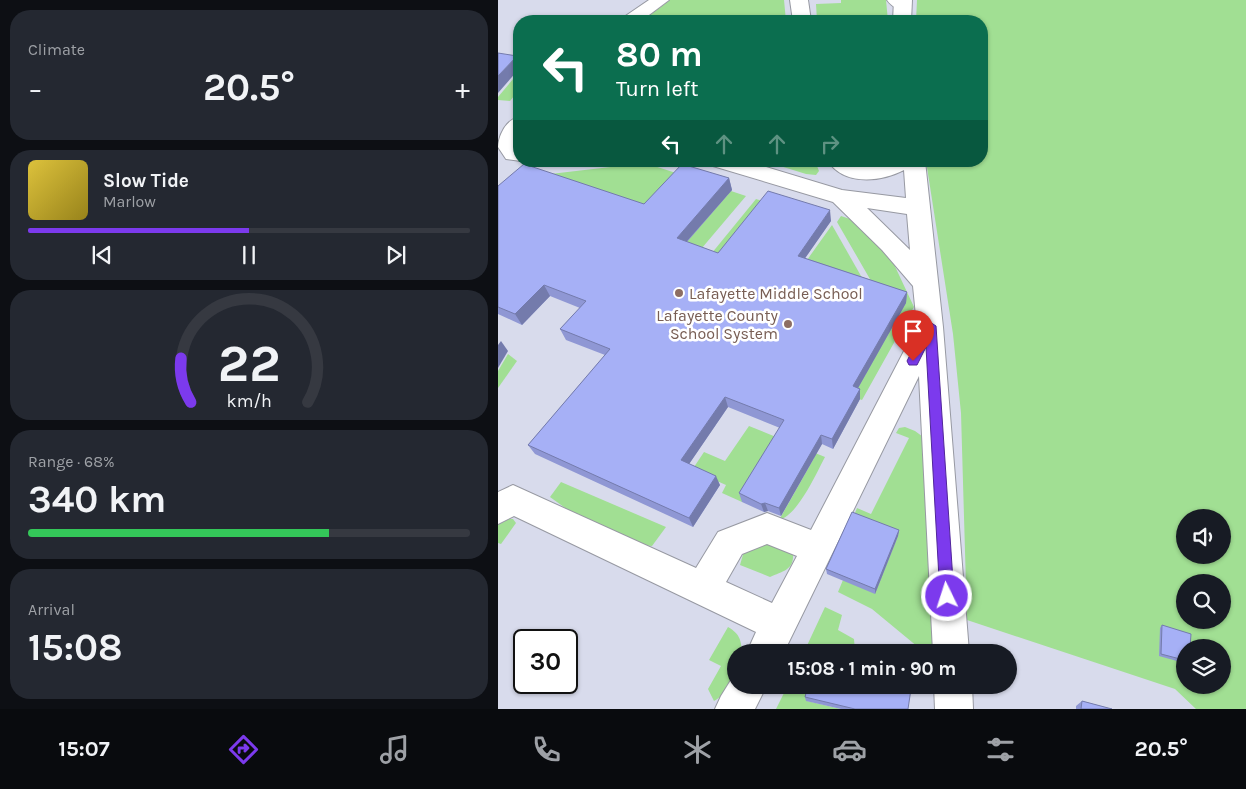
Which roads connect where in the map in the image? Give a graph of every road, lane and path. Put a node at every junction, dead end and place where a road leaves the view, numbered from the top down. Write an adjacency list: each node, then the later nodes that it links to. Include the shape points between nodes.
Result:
1 (660, 0): 3 (street)
2 (799, 0): 4 (street)
3 (639, 15)
4 (801, 15)
5 (513, 131): 6 (street, via 508,146)
6 (513, 153)
7 (740, 167): 11 (street)
8 (850, 167): 9 (street, via 874,174)
9 (895, 167)
10 (915, 167): 12 (street)
11 (841, 198): 12 (street); 13 (street, via 890,244)
12 (920, 208): 13 (street)
13 (926, 284): 14 (street)
14 (930, 326): 16 (street); 19 (street)
15 (498, 509): 17 (street, via 513,500)
16 (819, 549): 17 (street, via 767,528 730,543); 18 (street)
17 (703, 588): 18 (street)
18 (772, 639)
19 (950, 644)
20 (743, 694): 22 (street)
21 (953, 694): 23 (street)
22 (734, 709)
23 (954, 709)

